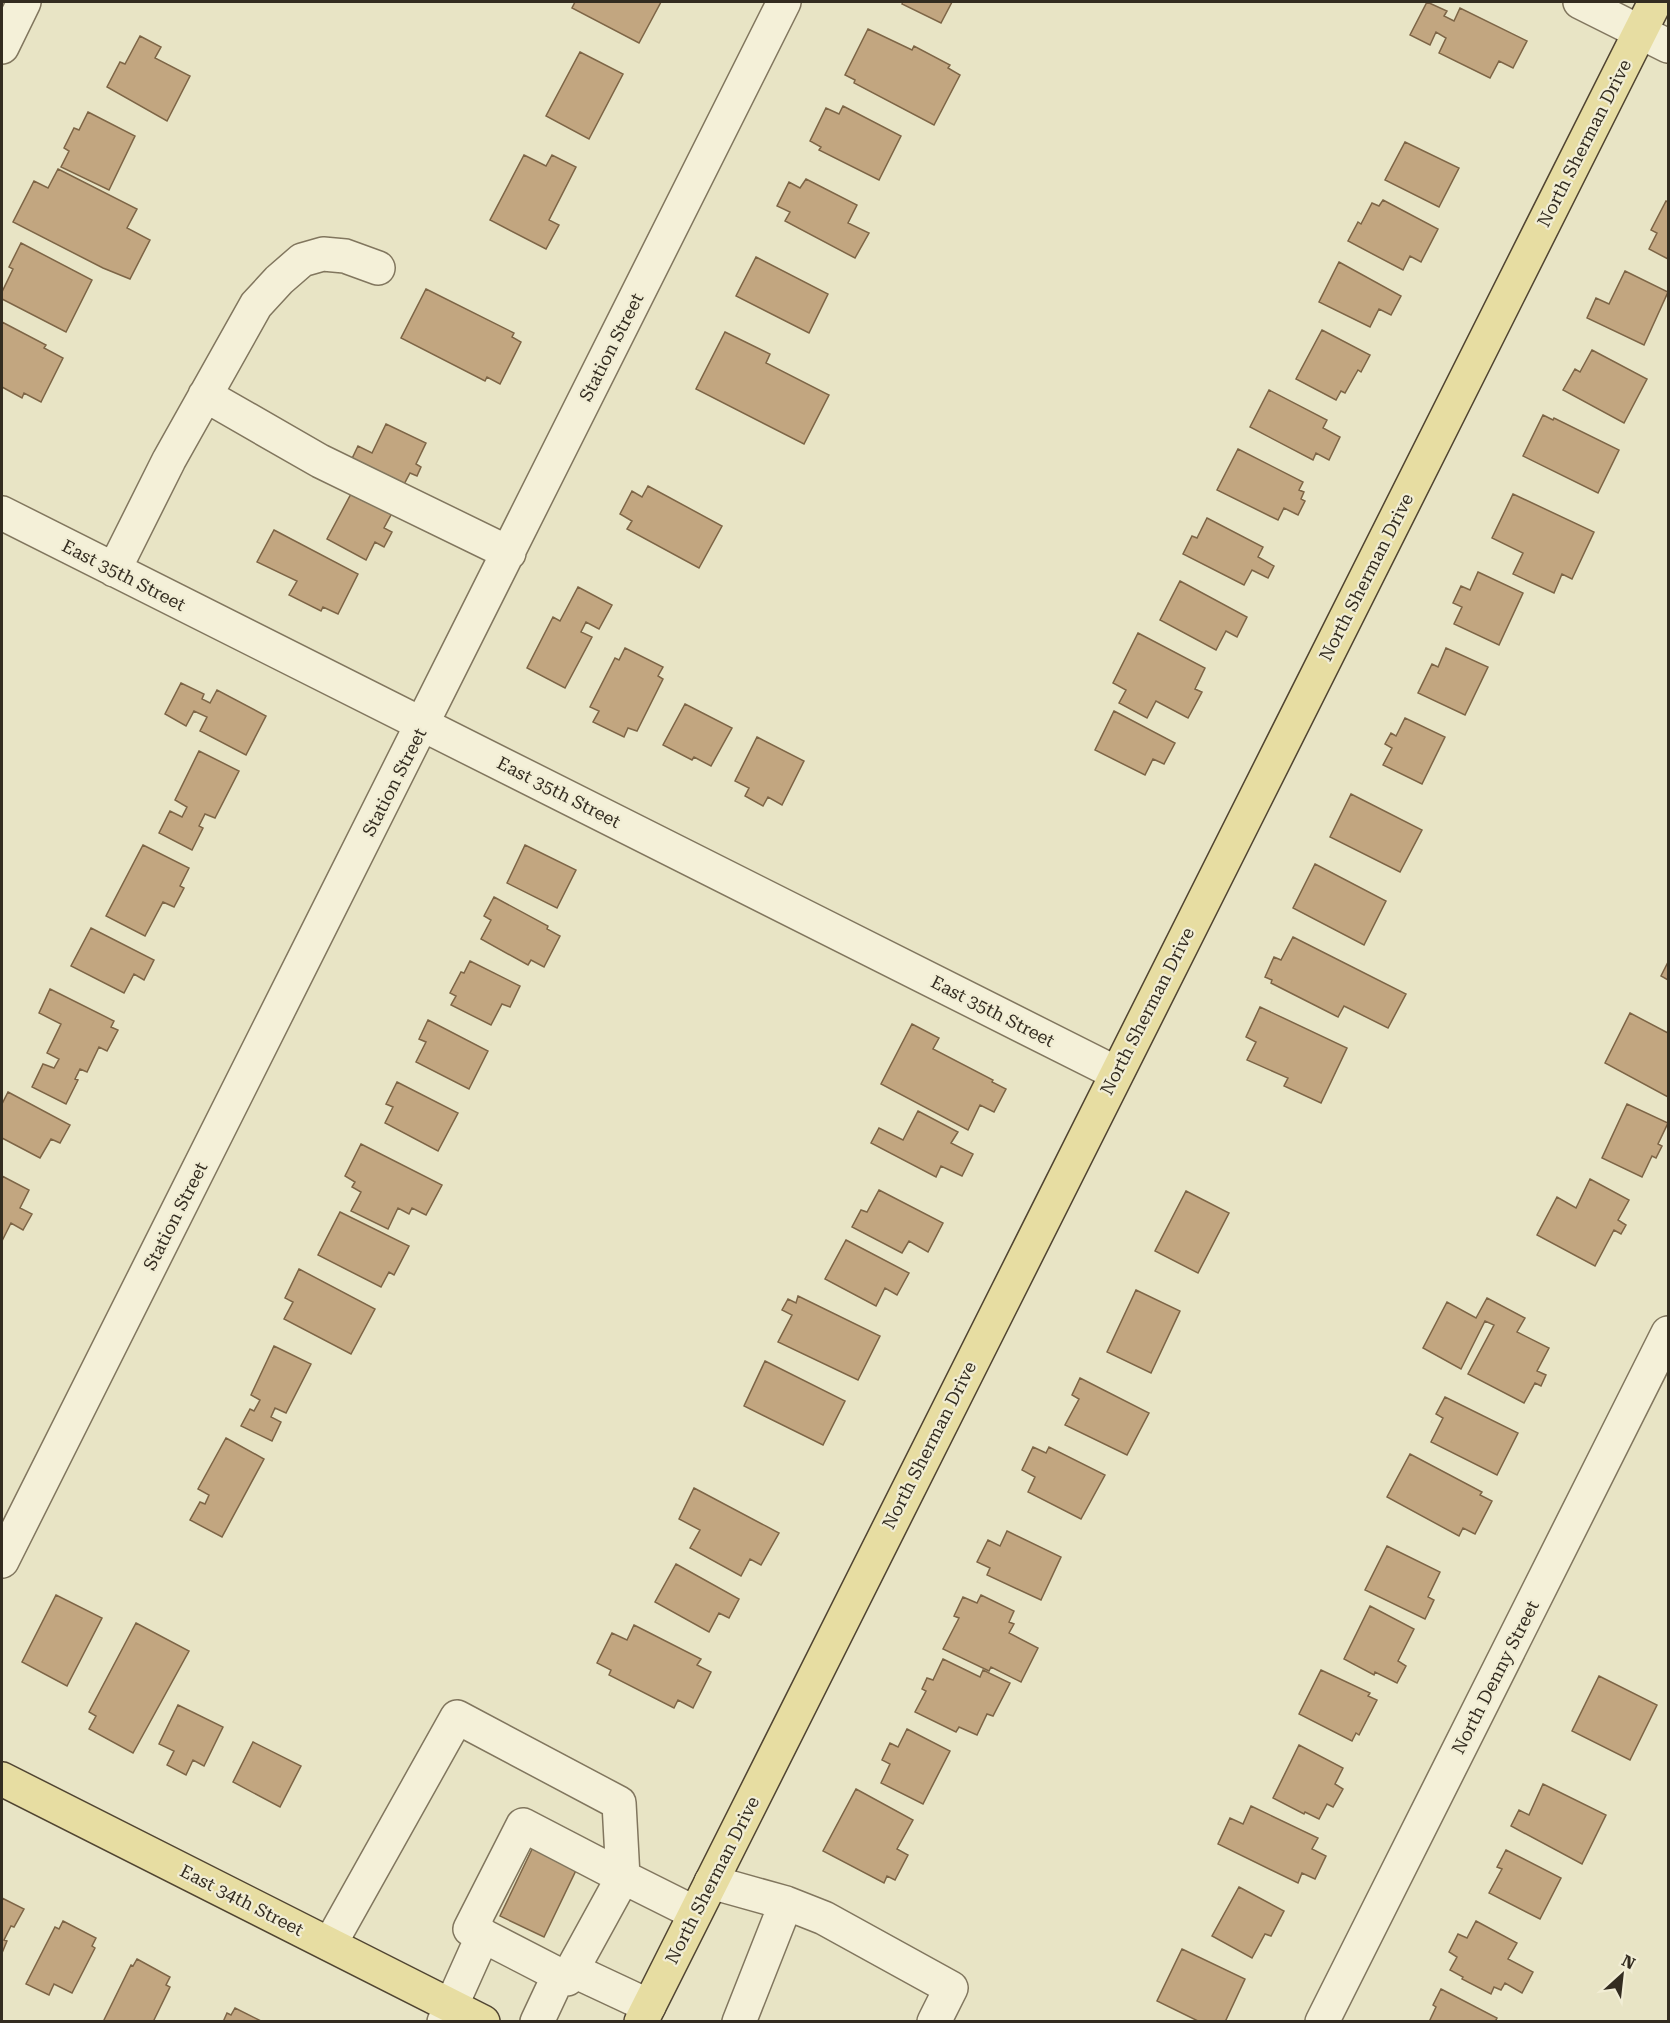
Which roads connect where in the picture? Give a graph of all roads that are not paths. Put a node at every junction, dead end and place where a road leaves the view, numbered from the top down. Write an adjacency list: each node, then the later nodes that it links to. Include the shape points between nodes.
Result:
1 (24, 2): 6 (street)
2 (784, 2): 10 (street, Station Street)
3 (1580, 2): 5 (street)
4 (1655, 2): 5 (main road, North Sherman Drive)
5 (1654, 39): 13 (main road, North Sherman Drive)
6 (2, 47)
7 (378, 268): 8 (street, via 345,256 322,254 302,260 256,305)
8 (205, 395): 10 (street, via 320,461); 11 (street)
9 (2, 513): 11 (street, East 35th Street)
10 (509, 553): 12 (street, Station Street)
11 (114, 570): 12 (street, East 35th Street)
12 (423, 724): 13 (street, East 35th Street); 15 (street, Station Street)
13 (1116, 1073): 18 (main road, North Sherman Drive)
14 (1667, 1341): 30 (street, North Denny Street)
15 (2, 1561)
16 (2, 1779): 22 (main road, East 34th Street)
17 (623, 1877): 20 (street); 21 (street, via 523,1825 470,1929); 22 (street, via 619,1803 457,1717); 23 (street)
18 (711, 1882): 19 (street); 20 (main road, North Sherman Drive)
19 (786, 1903): 28 (street); 29 (street, via 865,1939 951,1988)
20 (695, 1913): 25 (main road, North Sherman Drive)
21 (483, 1935): 23 (street); 24 (street)
22 (330, 1944): 24 (main road, East 34th Street)
23 (566, 1973): 25 (street); 27 (street)
24 (448, 2014): 26 (main road, East 34th Street)
25 (645, 2014)
26 (483, 2022)
27 (537, 2022)
28 (739, 2022)
29 (934, 2022)
30 (1322, 2022)

